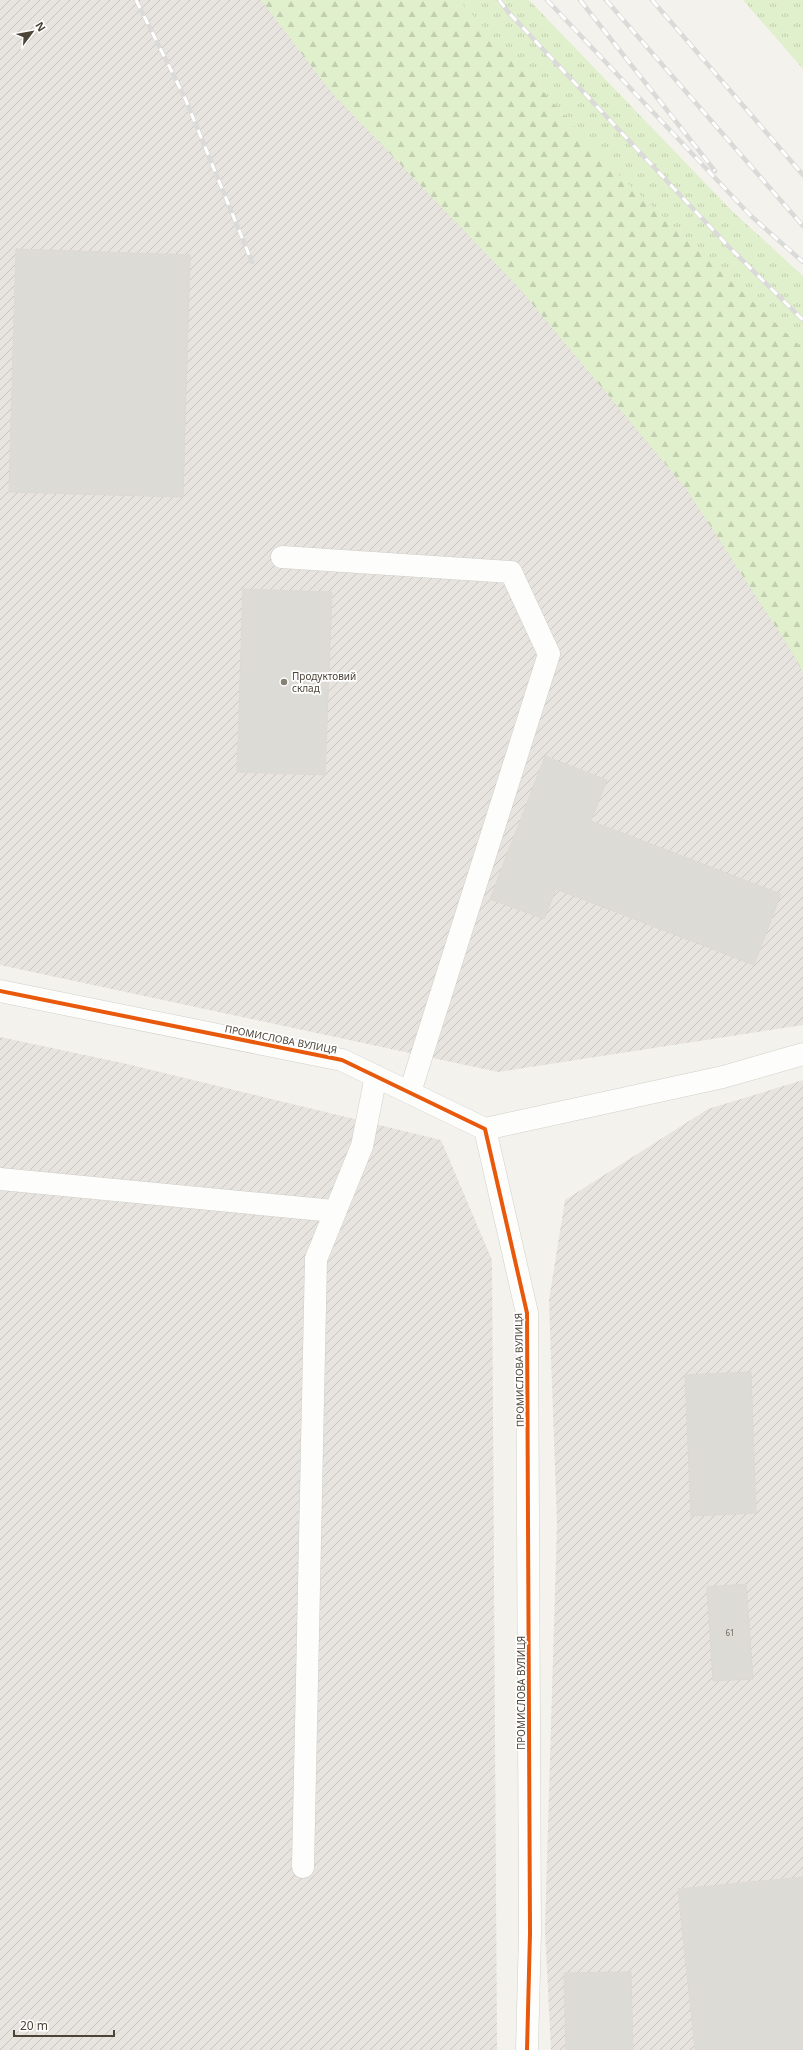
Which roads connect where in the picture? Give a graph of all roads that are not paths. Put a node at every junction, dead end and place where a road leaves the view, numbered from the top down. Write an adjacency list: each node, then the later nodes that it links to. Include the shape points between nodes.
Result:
1 (282, 557): 5 (street, via 511,572 549,654)
2 (0, 991): 4 (street, ПРОМИСЛОВА ВУЛИЦЯ, via 342,1060)
3 (803, 1054): 6 (street, via 723,1077)
4 (376, 1076): 5 (street, ПРОМИСЛОВА ВУЛИЦЯ); 8 (street, via 362,1146)
5 (410, 1092): 6 (street, ПРОМИСЛОВА ВУЛИЦЯ)
6 (485, 1129): 10 (street, ПРОМИСЛОВА ВУЛИЦЯ, via 527,1314 530,1925)
7 (0, 1179): 8 (street)
8 (334, 1211): 9 (street, via 316,1259)
9 (303, 1867)
10 (527, 2050)

